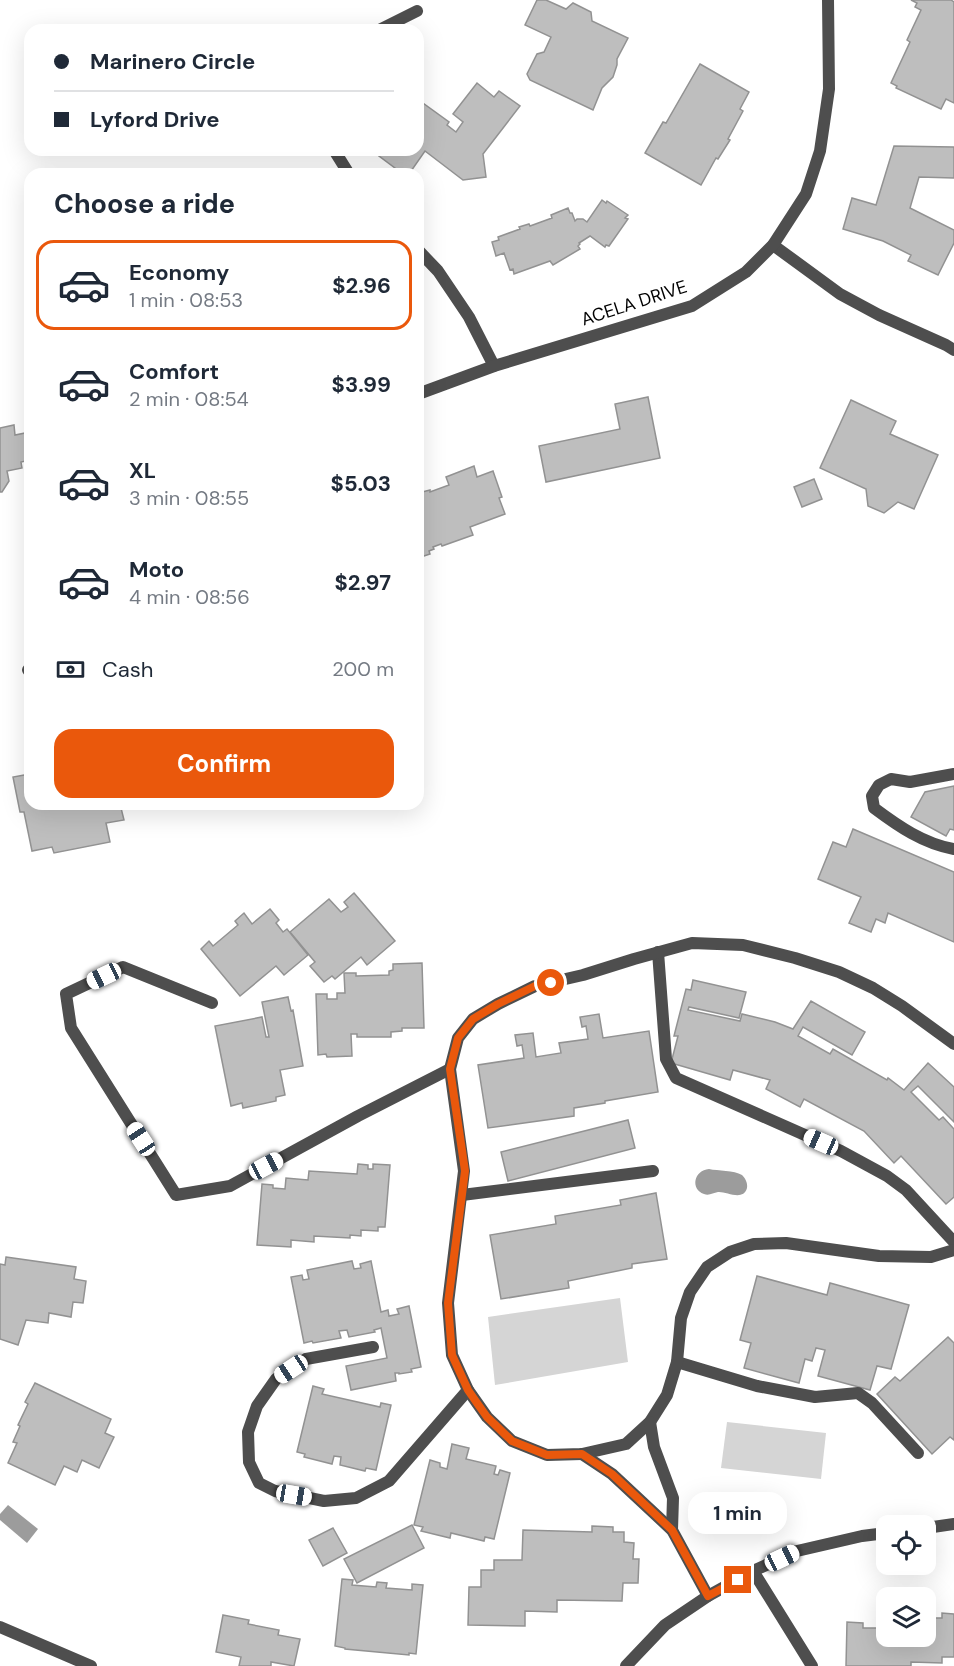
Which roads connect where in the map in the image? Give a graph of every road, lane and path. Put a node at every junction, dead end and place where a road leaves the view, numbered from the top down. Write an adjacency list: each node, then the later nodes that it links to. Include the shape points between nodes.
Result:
1 (828, 0): 4 (street, ACELA DRIVE, via 829,89 820,152 806,194)
2 (417, 11): 3 (street)
3 (391, 24)
4 (773, 245): 6 (street, via 840,294); 7 (street, ACELA DRIVE, via 746,272 692,306)
5 (424, 256): 7 (street, via 469,316)
6 (954, 350)
7 (494, 366): 8 (street, ACELA DRIVE)
8 (424, 391)
9 (954, 774): 10 (street, via 910,782 891,779 879,785 872,796 874,808 897,826 938,846)
10 (954, 849)
11 (658, 952): 13 (street, via 692,943 743,945 839,972 902,1006); 14 (street, via 535,986 498,1004 473,1019 458,1038); 17 (street, via 666,1059 676,1078 842,1151 887,1176 906,1190)
12 (212, 1003): 14 (street, via 123,967 66,994 71,1029 177,1195 230,1186)
13 (954, 1044)
14 (450, 1069): 16 (street, via 465,1171)
15 (653, 1171): 16 (street)
16 (462, 1195): 21 (street, via 448,1303 452,1355)
17 (954, 1242)
18 (954, 1250): 20 (street, via 931,1257 879,1256 786,1243 754,1244 730,1252 707,1268 690,1292 681,1318)
19 (374, 1347): 21 (street, via 306,1359 276,1379 257,1406 248,1432 249,1462 259,1483 275,1491 324,1501 356,1498 389,1481)
20 (677, 1362): 22 (street, via 667,1395); 23 (street, via 757,1386 815,1397 858,1394 872,1403)
21 (468, 1390): 24 (street, via 487,1417 512,1441 547,1455)
22 (650, 1422): 24 (street, via 626,1444); 27 (street, via 654,1447 674,1498)
23 (918, 1453)
24 (582, 1454): 27 (street, via 612,1474)
25 (954, 1524): 26 (street)
26 (936, 1527)
27 (672, 1530): 30 (street)
28 (876, 1534): 29 (street, via 797,1551)
29 (753, 1572): 30 (street); 34 (street)
30 (708, 1596): 33 (street, via 664,1625)
31 (0, 1627): 32 (street)
32 (91, 1666)
33 (626, 1666)
34 (812, 1666)

